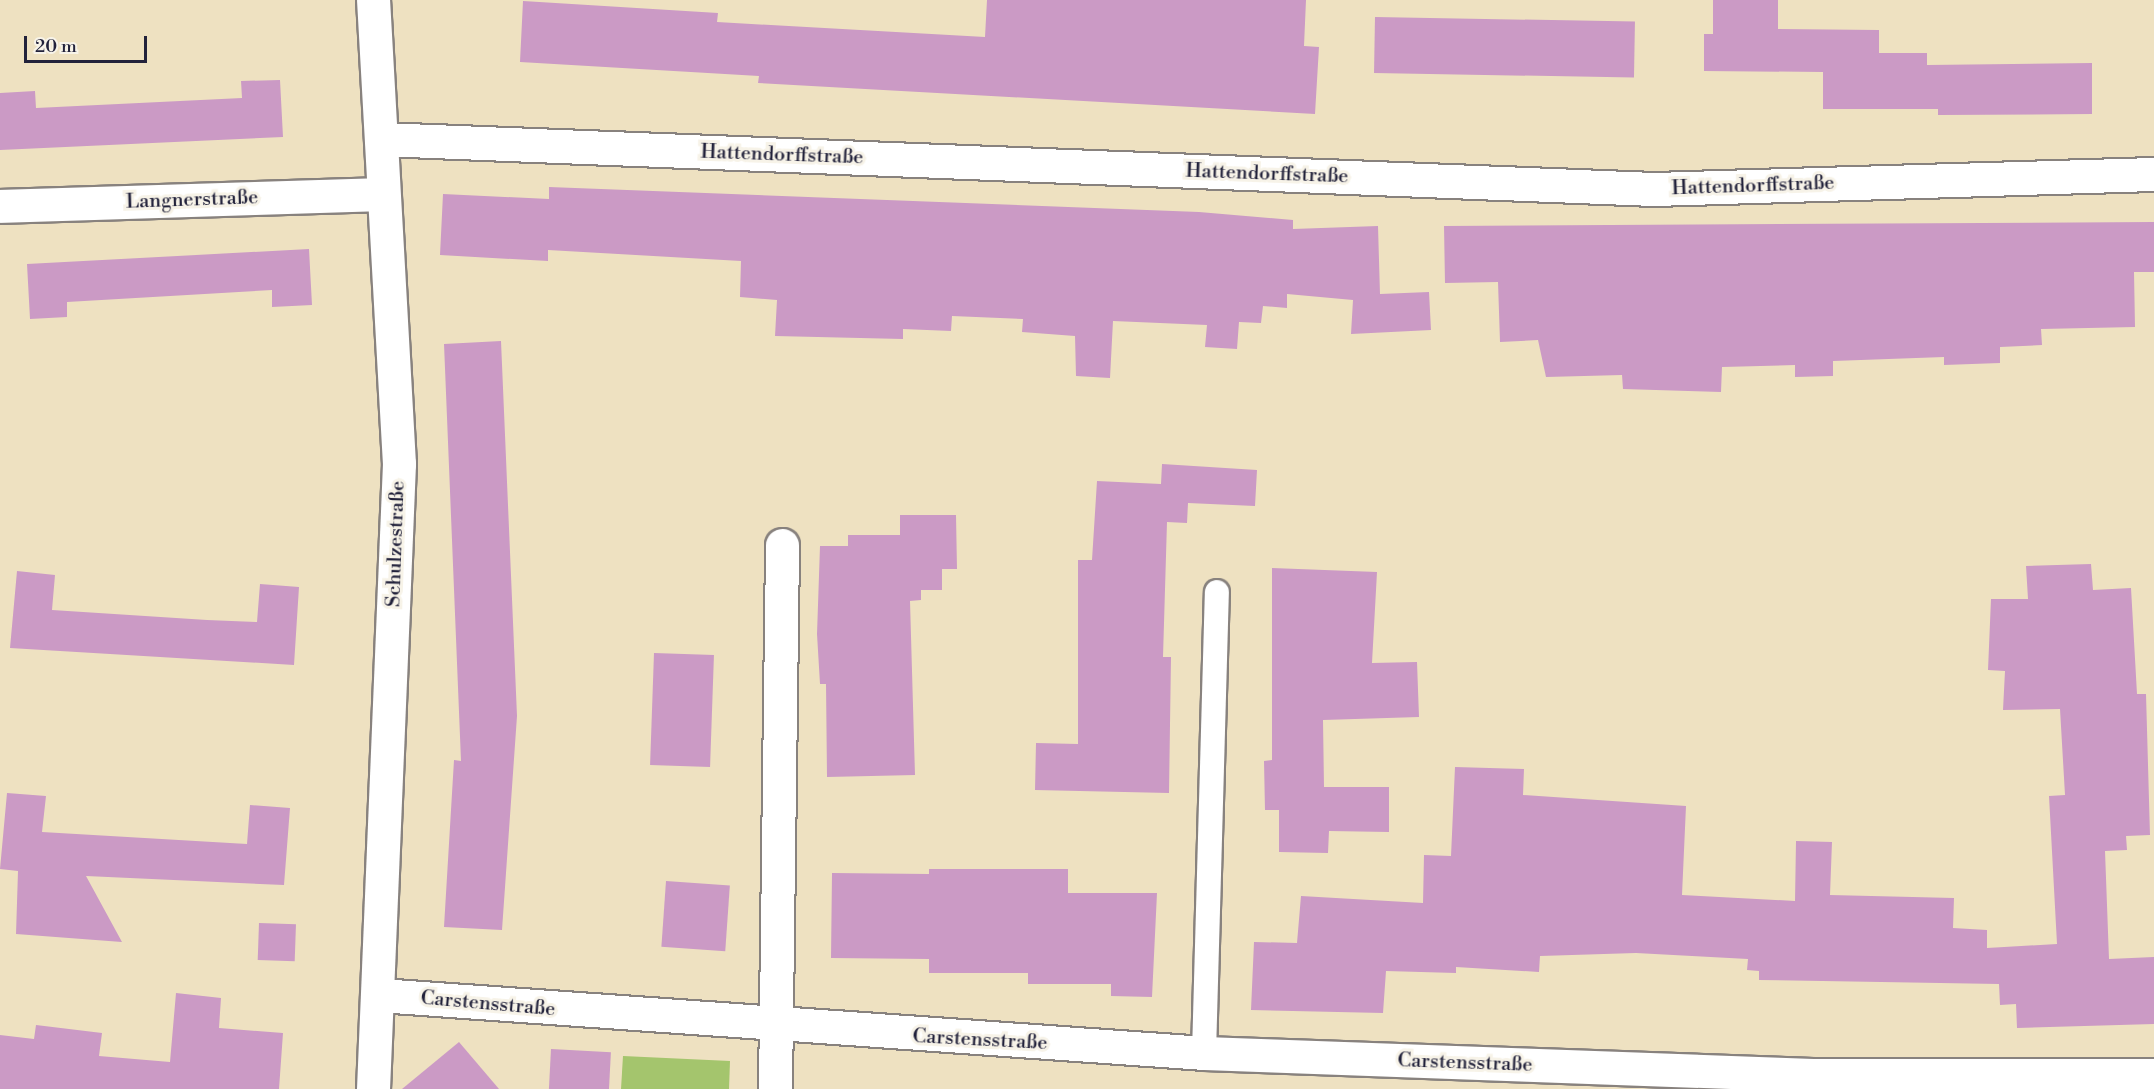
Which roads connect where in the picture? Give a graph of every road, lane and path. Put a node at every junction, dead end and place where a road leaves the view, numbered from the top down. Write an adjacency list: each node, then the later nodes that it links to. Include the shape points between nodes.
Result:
1 (373, 0): 2 (street, Schulzestraße)
2 (381, 140): 3 (street, Hattendorffstraße, via 1654,189); 4 (street, Schulzestraße)
3 (2154, 174)
4 (383, 194): 5 (street, Langnerstraße); 8 (street, Schulzestraße, via 399,464)
5 (0, 206)
6 (782, 545): 9 (street)
7 (1217, 592): 10 (lane)
8 (379, 995): 9 (street, Carstensstraße); 12 (street, Schulzestraße)
9 (777, 1027): 10 (street, Carstensstraße); 13 (street)
10 (1204, 1053): 11 (street, Carstensstraße, via 1813,1075)
11 (2154, 1075)
12 (373, 1089)
13 (775, 1089)

